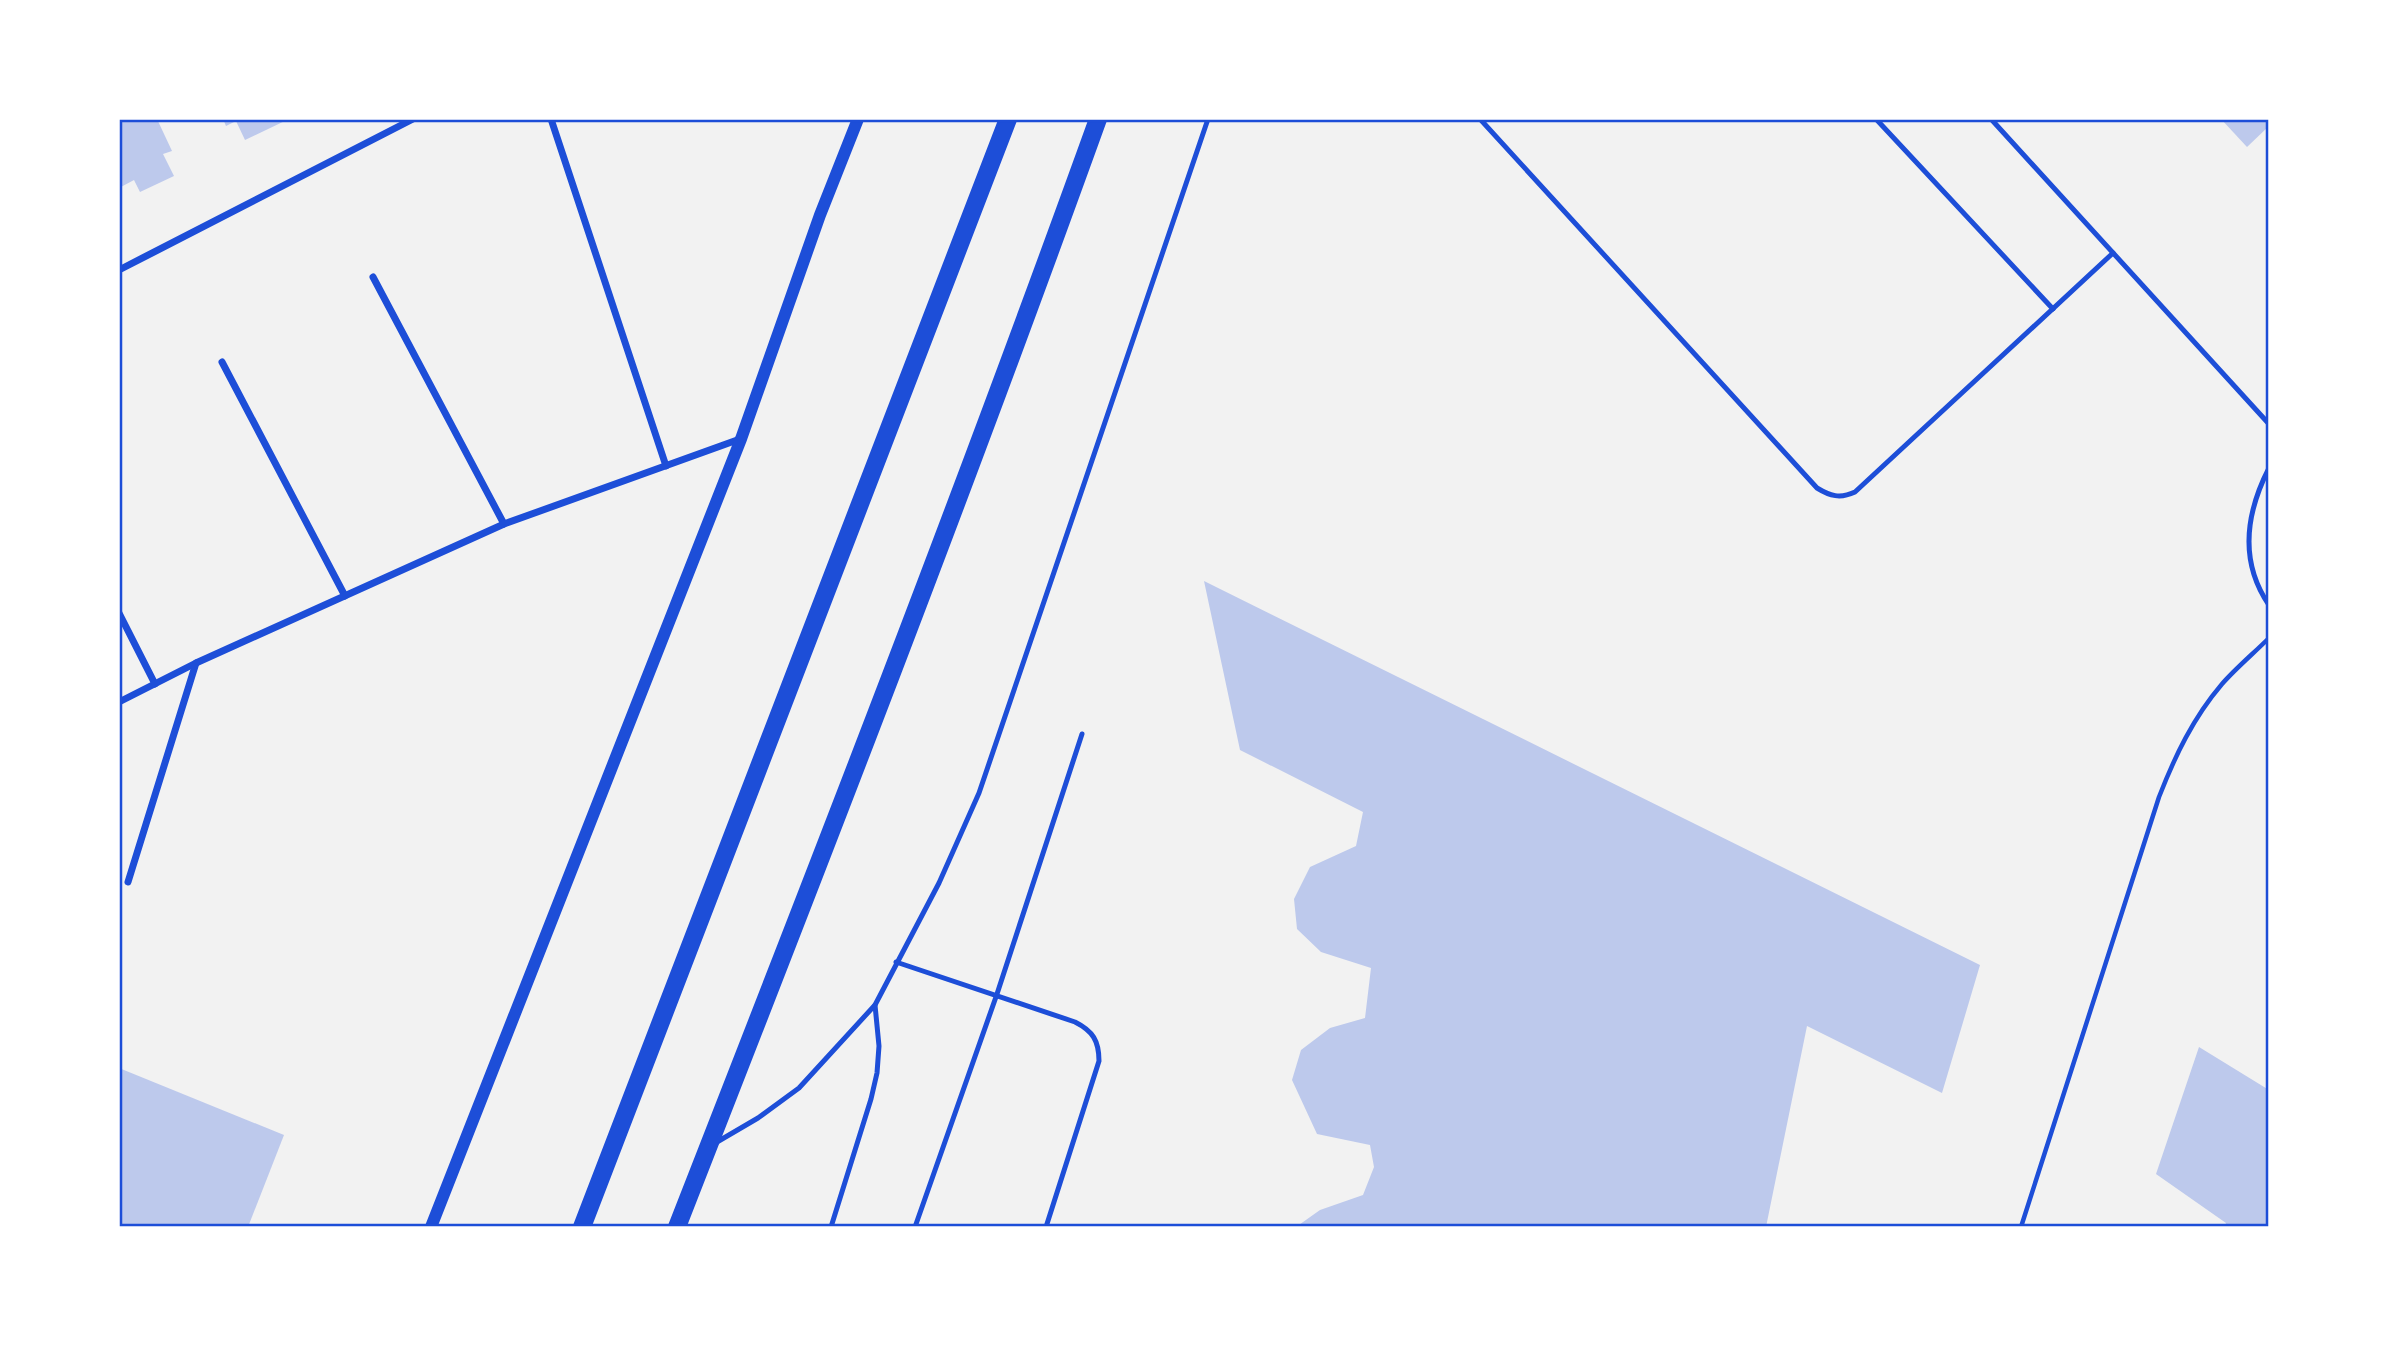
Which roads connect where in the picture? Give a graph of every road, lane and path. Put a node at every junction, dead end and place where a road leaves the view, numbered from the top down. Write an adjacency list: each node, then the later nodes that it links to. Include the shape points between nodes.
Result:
1 (413, 119): 11 (street)
2 (551, 119): 17 (street)
3 (858, 119): 16 (street)
4 (1008, 119): 34 (main road)
5 (1098, 119): 32 (main road)
6 (1208, 119): 29 (lane, via 979,793 939,883)
7 (1480, 119): 13 (lane, via 1826,494 1855,492)
8 (1876, 119): 13 (lane)
9 (1991, 119): 10 (lane)
10 (2113, 253): 13 (lane); 15 (lane)
11 (119, 270)
12 (373, 277): 19 (street)
13 (2053, 309)
14 (222, 362): 20 (street)
15 (2269, 424)
16 (741, 439): 17 (street); 33 (street)
17 (666, 466): 19 (street)
18 (2269, 468): 21 (lane, via 2249,519 2254,576)
19 (504, 524): 20 (street)
20 (345, 596): 24 (street)
21 (2269, 605)
22 (119, 613): 25 (street)
23 (2269, 639): 39 (path, via 2223,683 2175,756)
24 (196, 663): 25 (street); 28 (street)
25 (155, 684): 26 (street)
26 (119, 702)
27 (1082, 734): 30 (lane)
28 (128, 881)
29 (896, 962): 30 (lane); 31 (lane)
30 (997, 994): 37 (lane); 38 (lane, via 1088,1028 1099,1049)
31 (874, 1005): 32 (lane, via 799,1088); 36 (lane, via 877,1073)
32 (708, 1147): 35 (main road)
33 (431, 1227)
34 (582, 1227)
35 (677, 1227)
36 (831, 1227)
37 (915, 1227)
38 (1046, 1227)
39 (2021, 1227)

